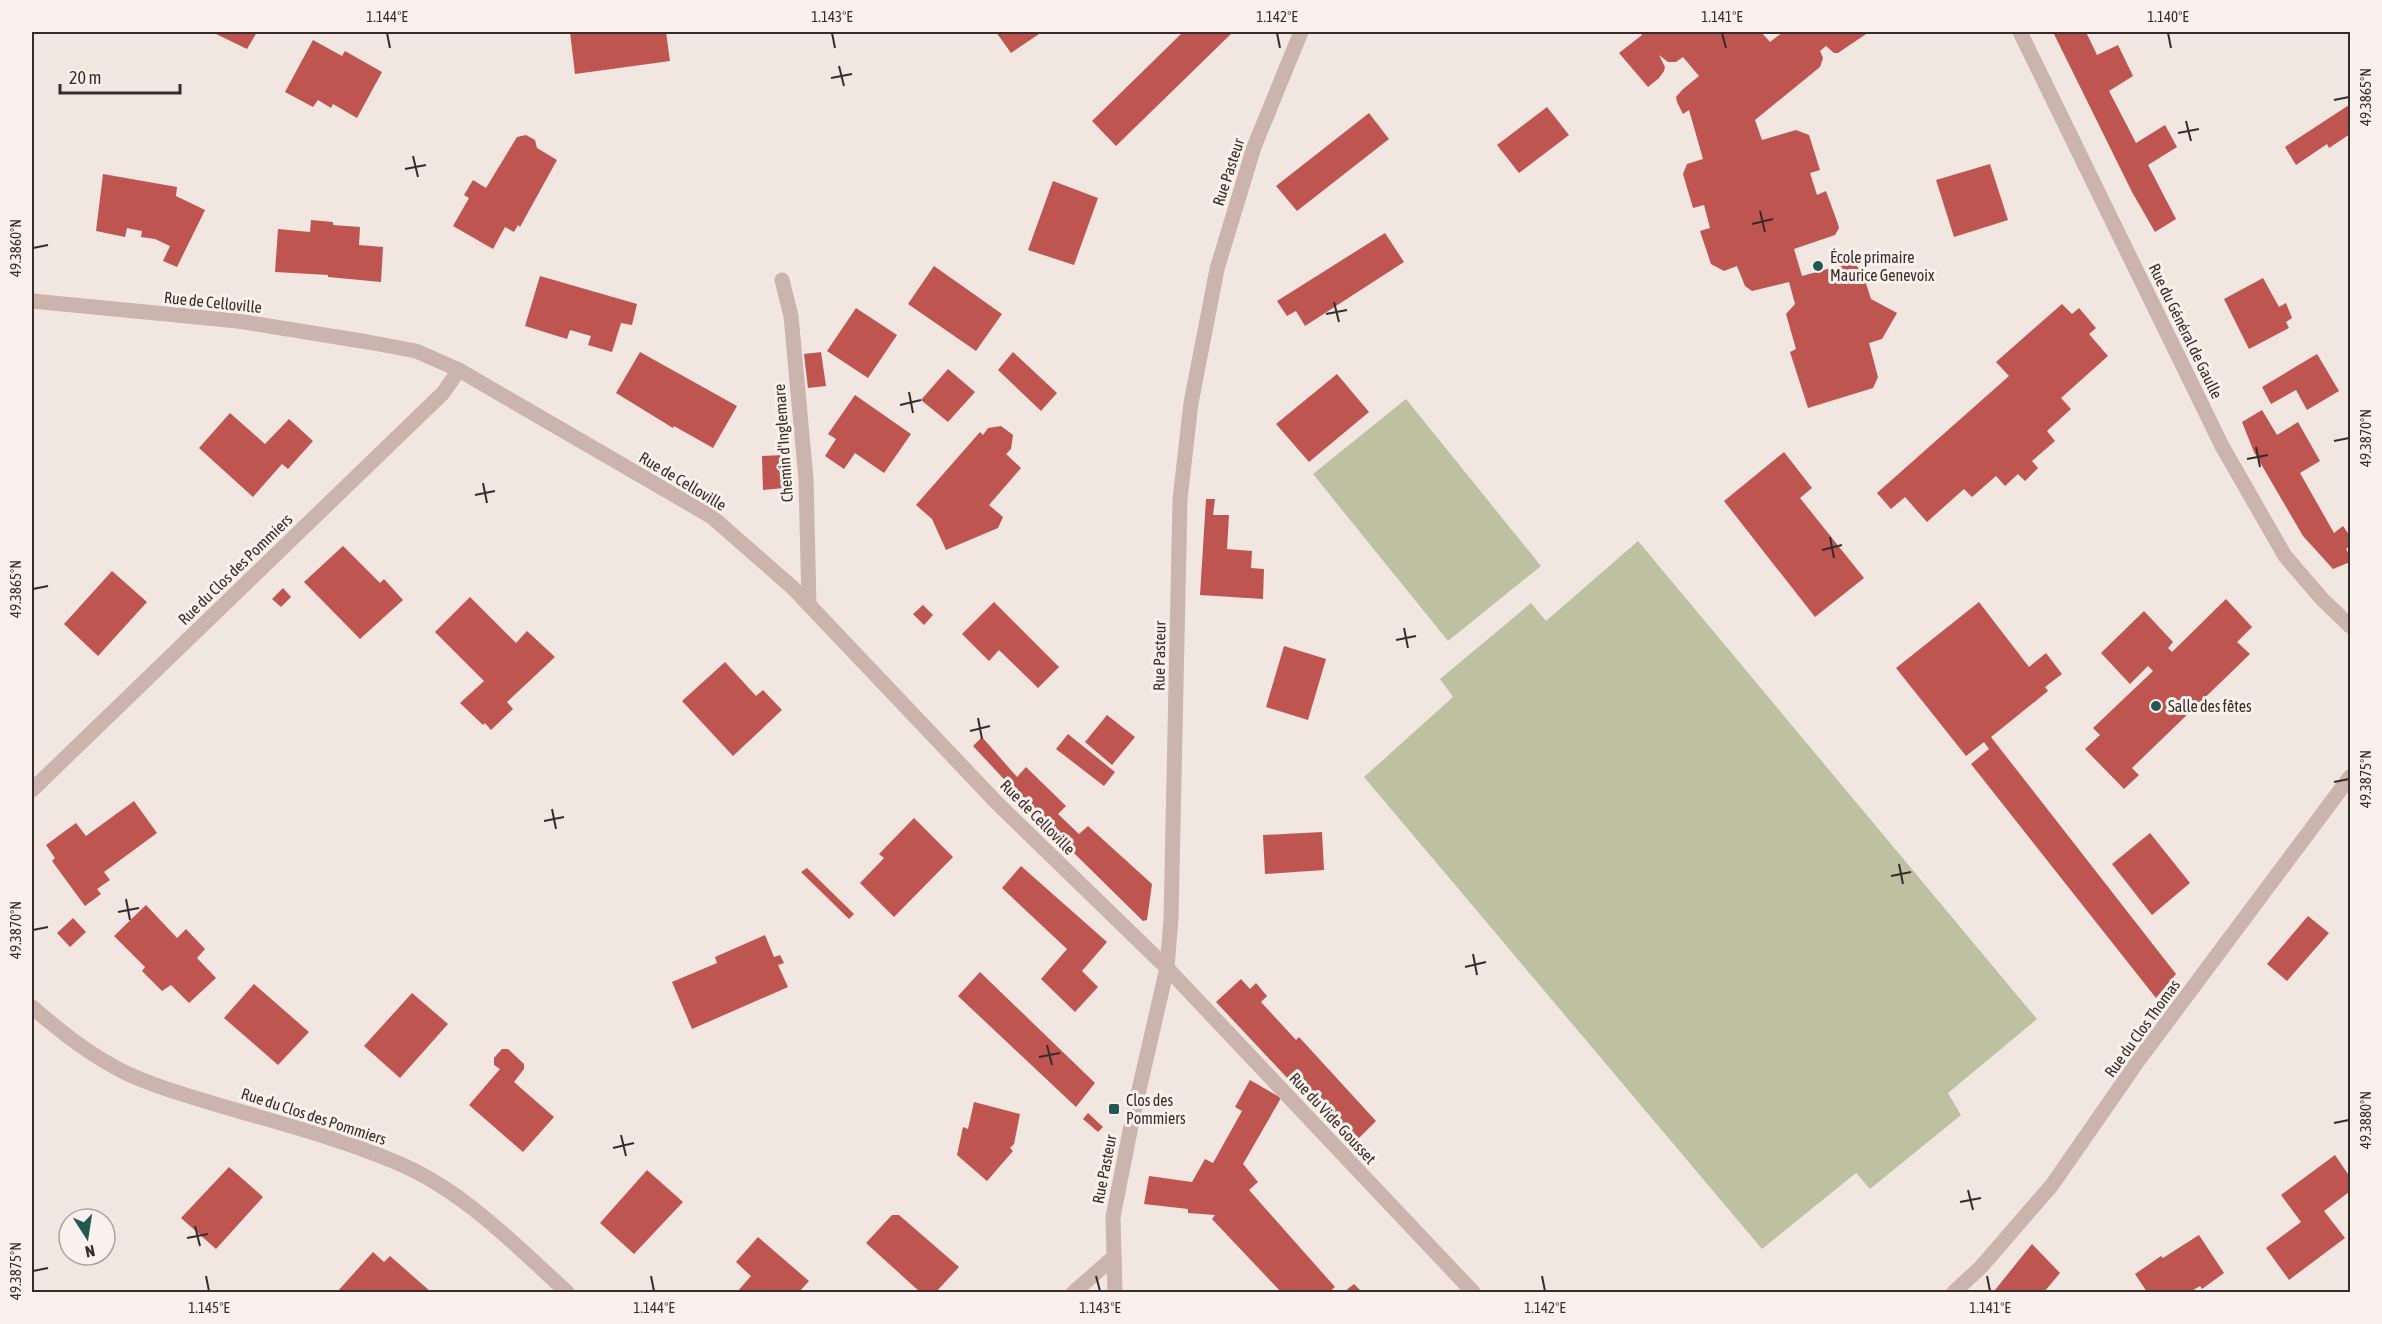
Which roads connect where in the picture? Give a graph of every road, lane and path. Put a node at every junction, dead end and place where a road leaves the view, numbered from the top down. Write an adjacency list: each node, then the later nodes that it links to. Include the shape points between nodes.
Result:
1 (1301, 32): 10 (street, Rue Pasteur, via 1254,147 1216,268 1191,403 1180,499 1172,919)
2 (2020, 32): 7 (street, Rue du Général de Gaulle, via 2222,446 2285,555)
3 (782, 280): 6 (street, Chemin d'Inglemare, via 791,316 804,456)
4 (32, 301): 5 (street, Rue de Celloville, via 238,321 357,340 416,351)
5 (459, 370): 6 (street, Rue de Celloville, via 712,517); 9 (street, Rue du Clos des Pommiers, via 443,393)
6 (809, 605): 10 (street, Rue de Celloville, via 997,803)
7 (2350, 626)
8 (2350, 777): 17 (street, Rue du Clos Thomas, via 2138,1061 2052,1185)
9 (32, 790)
10 (1167, 968): 12 (street, Rue Pasteur, via 1113,1216); 16 (street, Rue du Vide Gousset)
11 (32, 1007): 13 (street, Rue du Clos des Pommiers, via 78,1046 125,1073 385,1158 436,1183 494,1227)
12 (1114, 1257): 14 (street); 15 (street, Rue Pasteur)
13 (567, 1293)
14 (1074, 1293)
15 (1115, 1293)
16 (1473, 1293)
17 (1954, 1293)

